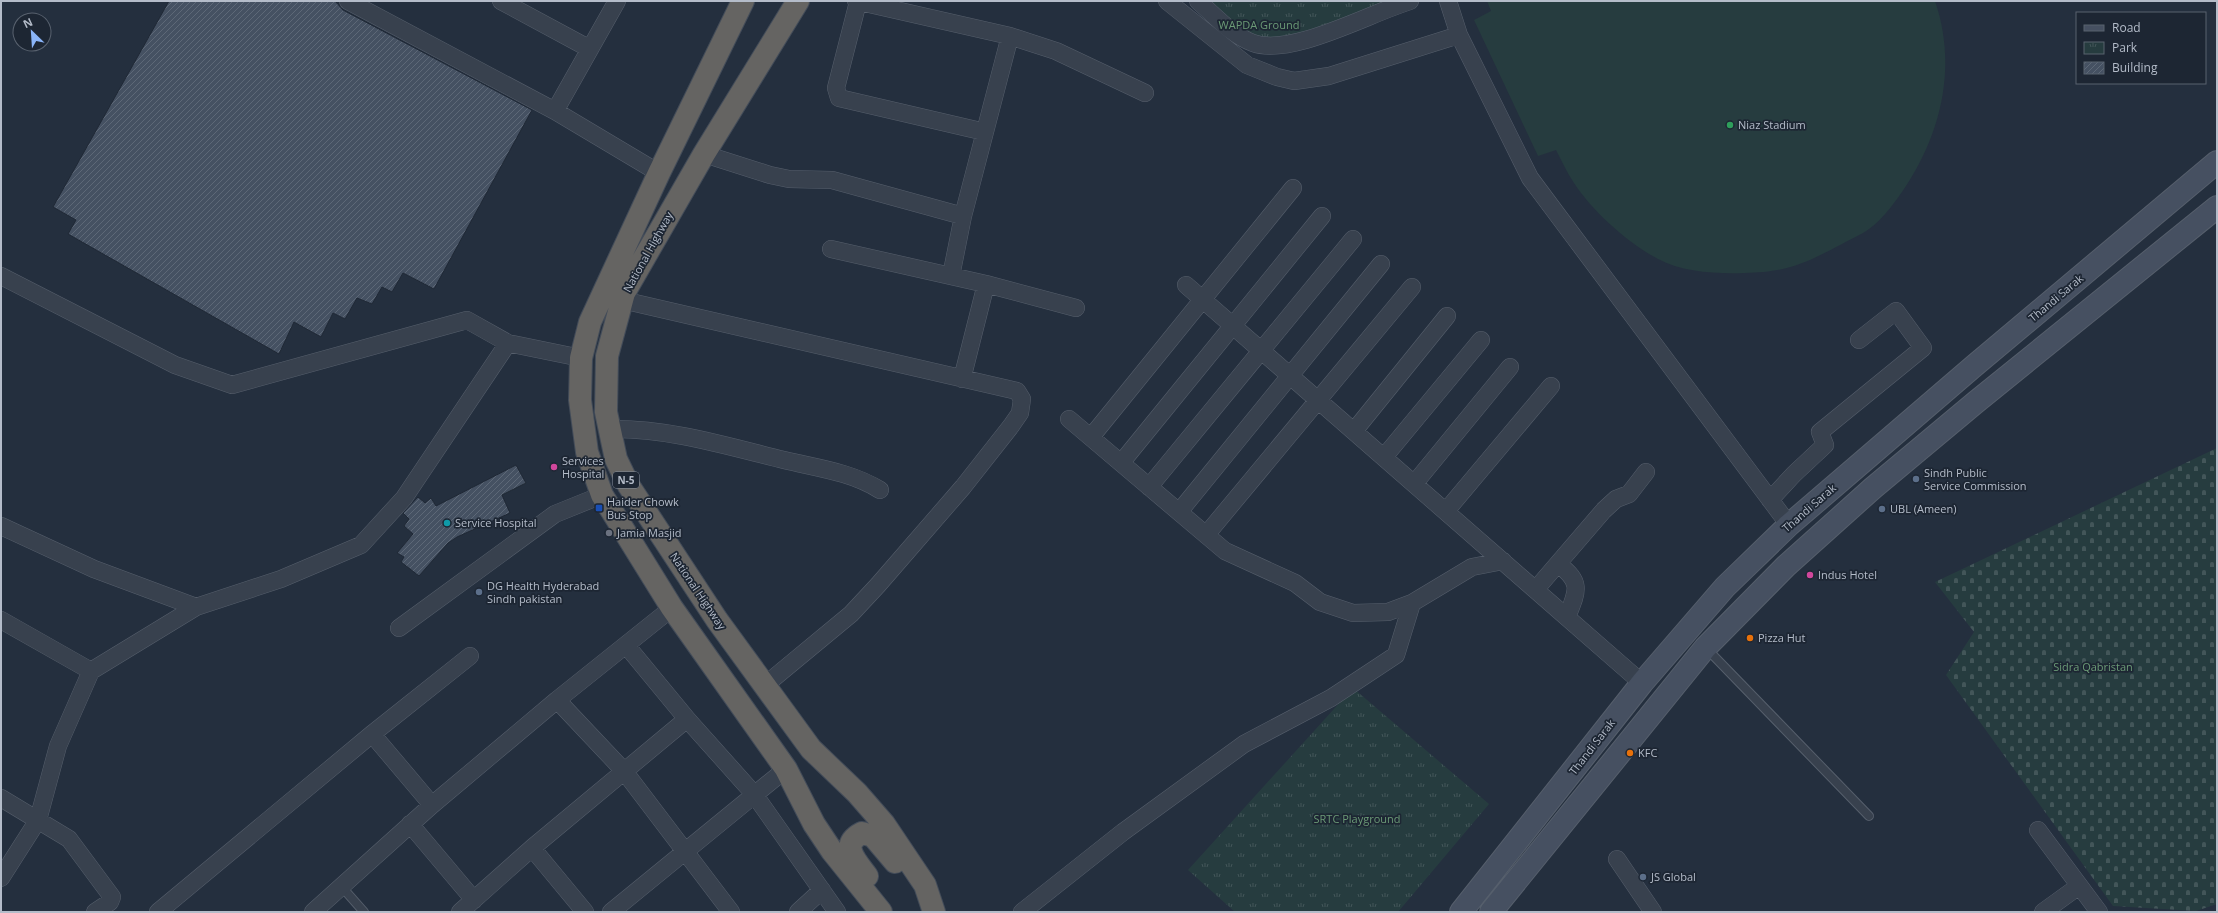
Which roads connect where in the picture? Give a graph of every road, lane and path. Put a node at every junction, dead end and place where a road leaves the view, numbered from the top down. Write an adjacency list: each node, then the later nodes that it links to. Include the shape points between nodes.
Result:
1 (349, 1): 17 (street)
2 (501, 1): 14 (street)
3 (617, 1): 14 (street)
4 (743, 1): 15 (highway, National Highway / N-5)
5 (755, 1): 15 (highway)
6 (857, 1): 13 (street); 18 (street, via 836,88 839,98)
7 (1167, 1): 12 (street, via 1247,65 1294,81 1329,76)
8 (1198, 1): 9 (street, via 1240,36 1267,47 1309,39)
9 (1410, 1)
10 (1448, 1): 12 (street)
11 (797, 2): 19 (highway, National Highway / N-5)
12 (1459, 35): 63 (street, via 1530,178)
13 (1010, 36): 16 (street, via 1056,51); 18 (street)
14 (590, 49): 17 (street)
15 (709, 69): 21 (highway, National Highway / N-5)
16 (1145, 93)
17 (555, 111): 21 (street)
18 (985, 132): 24 (street)
19 (704, 154): 24 (street, via 770,175 789,179 832,180); 36 (highway, National Highway / N-5)
20 (2217, 162): 35 (main road, Thandi Sarak)
21 (659, 173): 45 (highway, National Highway / N-5, via 590,322)
22 (1293, 188): 34 (street)
23 (2217, 207): 39 (main road)
24 (963, 216): 30 (street)
25 (1322, 216): 40 (street)
26 (1353, 239): 44 (street)
27 (831, 249): 30 (street)
28 (1381, 264): 47 (street)
29 (1, 276): 43 (street, via 175,365 232,385 468,320)
30 (951, 276): 31 (street)
31 (986, 284): 37 (street); 48 (street)
32 (1186, 285): 34 (street)
33 (1412, 287): 50 (street)
34 (1202, 299): 40 (street); 53 (street)
35 (2054, 299): 39 (main road); 66 (main road, Thandi Sarak)
36 (622, 300): 48 (street); 54 (highway, National Highway / N-5, via 607,356 606,412)
37 (1076, 308)
38 (1447, 316): 52 (street)
39 (2074, 323): 79 (main road, via 1873,488 1786,566)
40 (1232, 325): 44 (street); 57 (street)
41 (1481, 340): 56 (street)
42 (1859, 340): 63 (street, via 1896,311 1923,348 1820,432 1825,445)
43 (508, 343): 45 (street); 73 (street, via 404,498 360,545 281,579)
44 (1260, 350): 47 (street); 60 (street)
45 (581, 358): 55 (highway, National Highway / N-5, via 580,400)
46 (1510, 367): 59 (street)
47 (1291, 376): 50 (street); 65 (street)
48 (962, 379): 83 (street, via 1017,391 1022,399 1020,413 963,487 867,597 851,614)
49 (1551, 386): 64 (street)
50 (1317, 399): 52 (street); 68 (street)
51 (1069, 419): 53 (street)
52 (1354, 431): 56 (street)
53 (1091, 437): 57 (street)
54 (612, 438): 55 (highway); 61 (street, via 639,428 851,476); 83 (highway, National Highway / N-5, via 616,459 629,486 717,620)
55 (587, 452): 62 (highway, National Highway / N-5)
56 (1384, 457): 59 (street)
57 (1121, 463): 60 (street)
58 (1646, 472): 70 (street, via 1629,494 1616,499 1604,510)
59 (1414, 484): 64 (street)
60 (1149, 487): 65 (street)
61 (880, 490)
62 (602, 495): 74 (highway, National Highway / N-5); 77 (street, via 555,514)
63 (1770, 500): 66 (street)
64 (1446, 511): 69 (street)
65 (1179, 512): 68 (street)
66 (1789, 525): 82 (main road, Thandi Sarak, via 1725,587)
67 (1, 526): 73 (street, via 94,568)
68 (1206, 535): 72 (street, via 1225,551 1296,583 1320,602 1352,613 1388,612)
69 (1503, 561): 71 (street); 72 (street, via 1472,567)
70 (1558, 564): 71 (street); 75 (street, via 1571,574 1576,582 1574,601)
71 (1536, 589): 75 (street)
72 (1412, 603): 118 (street, via 1396,655 1331,698 1244,744 1123,832)
73 (196, 607): 81 (street)
74 (672, 608): 78 (street); 87 (highway, National Highway / N-5)
75 (1568, 617): 82 (street)
76 (1, 620): 81 (street)
77 (399, 628)
78 (626, 645): 84 (street); 85 (street)
79 (1705, 648): 92 (lane); 120 (main road)
80 (470, 656): 86 (street)
81 (91, 671): 93 (street, via 58,746)
82 (1642, 683): 119 (main road, Thandi Sarak)
83 (764, 686): 117 (highway, National Highway / N-5, via 811,749 857,793 884,824 925,885)
84 (558, 700): 88 (street); 91 (street)
85 (688, 719): 88 (street); 89 (street)
86 (372, 734): 91 (street); 105 (street)
87 (786, 769): 89 (street); 114 (highway, National Highway / N-5, via 814,824 832,852)
88 (624, 771): 96 (street); 97 (street)
89 (754, 794): 97 (street); 102 (street)
90 (1, 798): 93 (street)
91 (432, 805): 94 (street)
92 (1869, 816)
93 (38, 820): 99 (street); 104 (street, via 69,839 112,897 110,902)
94 (410, 824): 100 (street); 103 (street)
95 (2038, 830): 101 (street)
96 (532, 848): 103 (street); 109 (street)
97 (686, 853): 110 (street); 111 (street)
98 (1618, 858): 121 (street)
99 (1, 878)
100 (342, 886): 106 (street); 107 (lane)
101 (2079, 886): 122 (street); 123 (street)
102 (822, 890): 112 (street); 113 (street)
103 (474, 900): 108 (street)
104 (95, 912)
105 (158, 912)
106 (313, 912)
107 (364, 912)
108 (460, 912)
109 (585, 912)
110 (611, 912)
111 (731, 912)
112 (798, 912)
113 (838, 912)
114 (881, 912)
115 (894, 912): 116 (highway, via 857,863 850,849 850,842 862,833 873,836 881,844)
116 (928, 912)
117 (934, 912)
118 (1022, 912)
119 (1461, 912)
120 (1491, 912)
121 (1653, 912)
122 (2043, 912)
123 (2099, 912)

